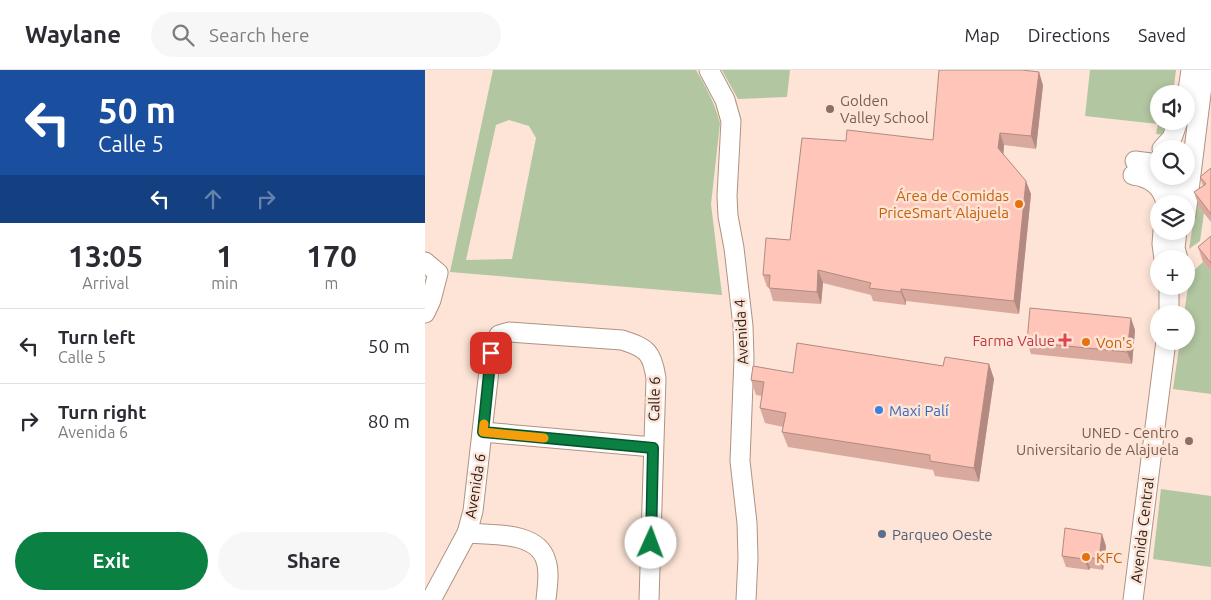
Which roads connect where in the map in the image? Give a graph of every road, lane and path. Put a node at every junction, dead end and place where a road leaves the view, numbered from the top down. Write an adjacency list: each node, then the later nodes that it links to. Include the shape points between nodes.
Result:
1 (709, 70): 20 (street, Avenida 4, via 725,100 731,121 727,196 743,326 740,462 747,524)
2 (1196, 77): 3 (street); 9 (street)
3 (1188, 140)
4 (1150, 153): 6 (street)
5 (1150, 164): 6 (street)
6 (1134, 165): 7 (street); 8 (street)
7 (1150, 168)
8 (1164, 195)
9 (1187, 195)
10 (431, 268): 11 (street, via 431,300)
11 (425, 313)
12 (499, 335): 14 (street, Avenida 6, via 491,353); 15 (street, Calle 6, via 522,332 622,340 642,348 653,360 656,378)
13 (1165, 350): 21 (street, Avenida Central)
14 (483, 432): 15 (street); 16 (street, Avenida 6)
15 (653, 448): 19 (street, Calle 6)
16 (467, 533): 17 (street, Avenida 6); 18 (street, via 517,537 539,548 546,560)
17 (431, 600)
18 (547, 600)
19 (649, 600)
20 (746, 600)
21 (1133, 600)

